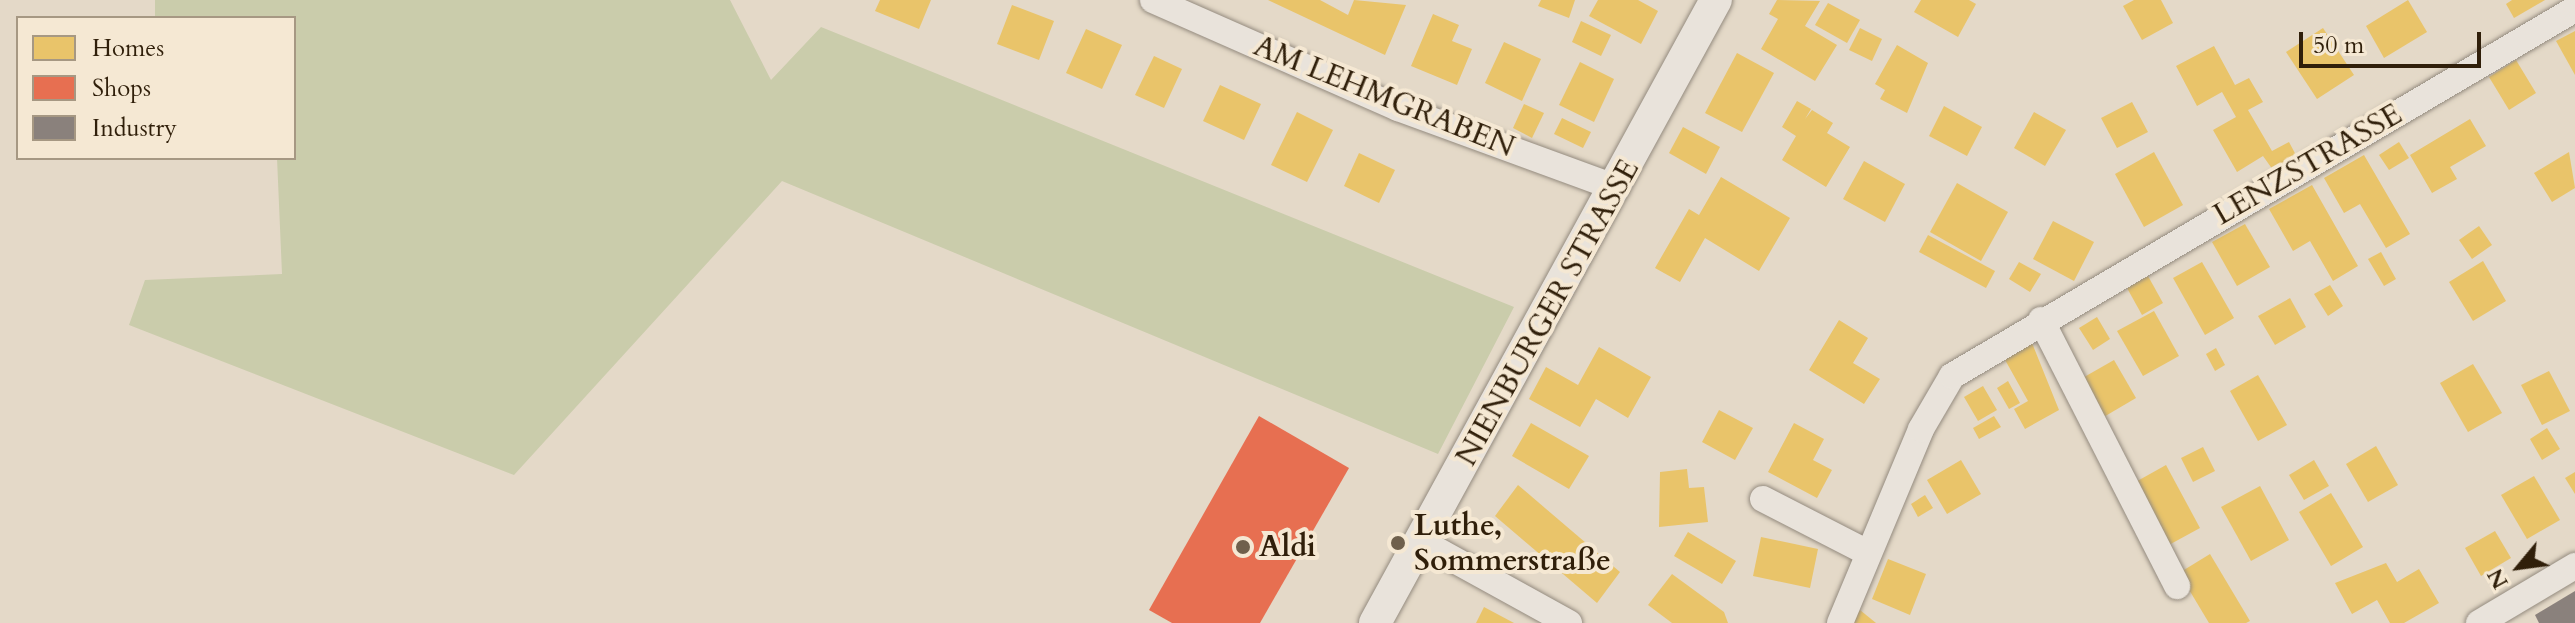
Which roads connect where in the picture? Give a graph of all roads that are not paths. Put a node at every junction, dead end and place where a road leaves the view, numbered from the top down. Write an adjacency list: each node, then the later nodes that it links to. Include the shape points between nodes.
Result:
1 (1153, 0): 4 (street, AM LEHMGRABEN, via 1398,108)
2 (1716, 0): 4 (street, NIENBURGER STRASSE)
3 (2575, 9): 5 (street, LENZSTRASSE)
4 (1617, 188): 7 (street, NIENBURGER STRASSE)
5 (2041, 320): 8 (street, LENZSTRASSE, via 1952,376); 10 (street)
6 (1763, 499): 8 (street)
7 (1422, 542): 11 (street, NIENBURGER STRASSE); 12 (street)
8 (1866, 552): 13 (street, LENZSTRASSE)
9 (2575, 566): 14 (street)
10 (2177, 586)
11 (1375, 623)
12 (1569, 623)
13 (1840, 623)
14 (2479, 623)

